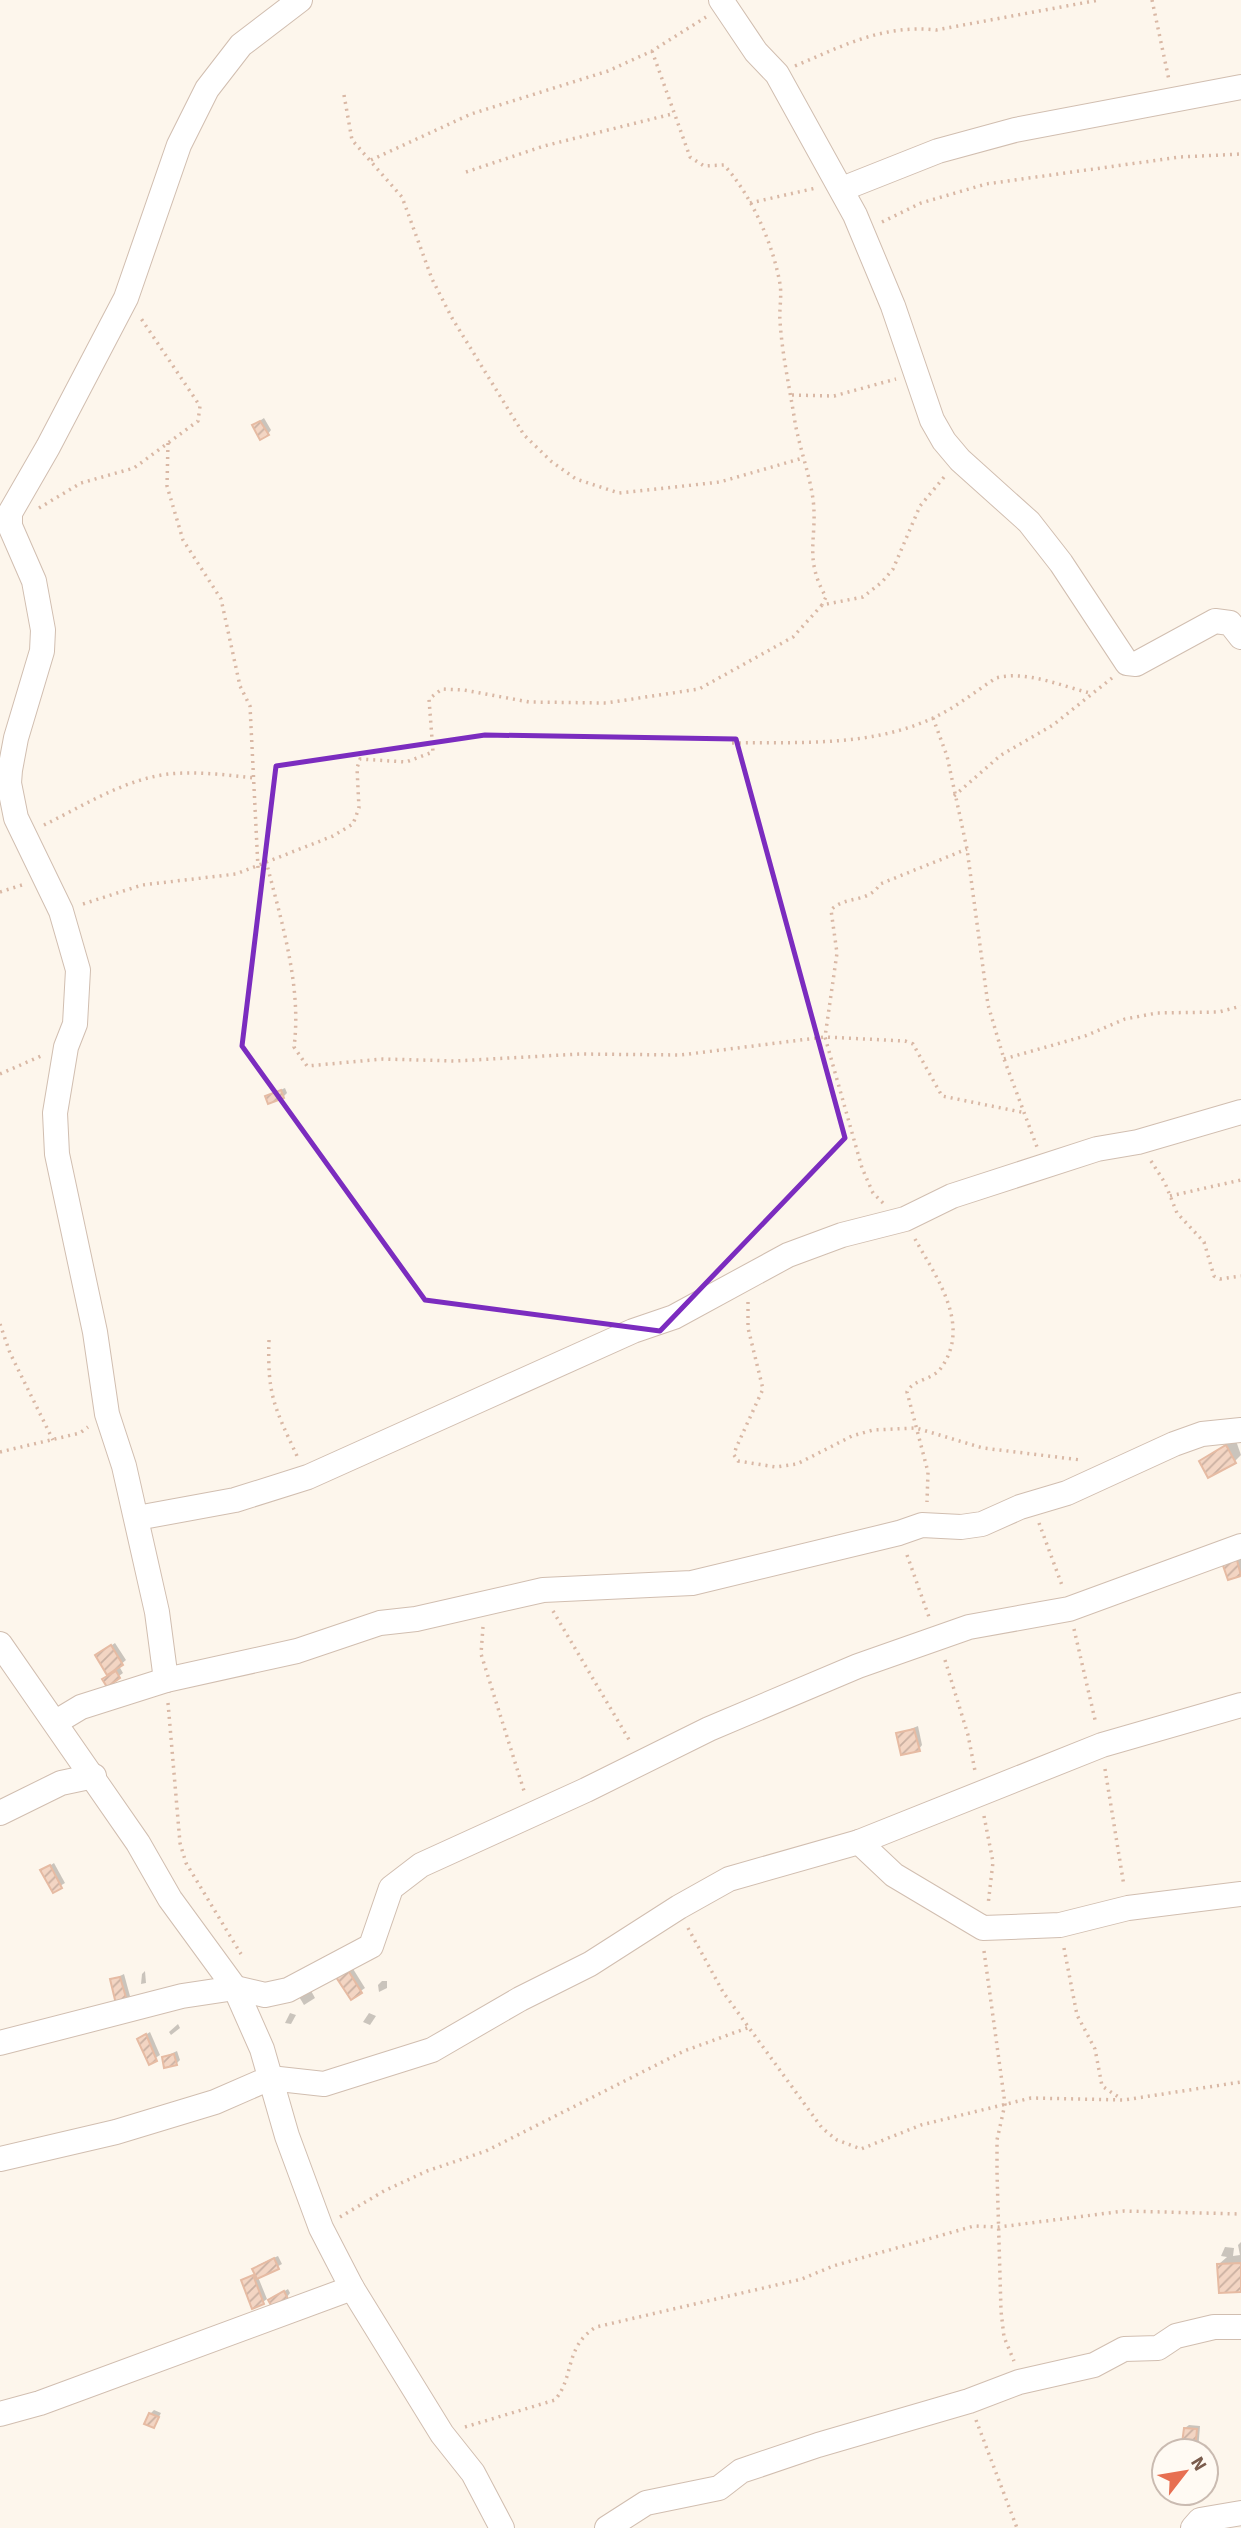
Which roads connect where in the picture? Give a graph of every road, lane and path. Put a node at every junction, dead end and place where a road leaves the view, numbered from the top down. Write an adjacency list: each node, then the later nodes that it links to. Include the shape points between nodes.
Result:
1 (300, 0): 17 (street, via 241,45 207,89 179,145)
2 (1099, 0): 6 (path, via 936,30 914,28 868,35)
3 (1152, 0): 9 (path)
4 (722, 3): 5 (path); 6 (street, via 756,52)
5 (652, 51): 10 (path); 12 (path, via 608,71 471,114)
6 (778, 74): 14 (street)
7 (1241, 87): 9 (street)
8 (344, 95): 12 (path, via 352,140)
9 (1173, 99): 14 (street, via 998,134 938,151)
10 (672, 114): 13 (path, via 544,146); 15 (path, via 690,157 704,166 724,165)
11 (1241, 154): 16 (path, via 1180,157 986,184 921,203)
12 (371, 160): 21 (path, via 402,197 432,279 524,435 576,479 619,493 675,489 720,482)
13 (466, 172)
14 (842, 189): 15 (path, via 817,187); 16 (street)
15 (750, 203): 19 (path, via 780,285)
16 (862, 234): 22 (street, via 932,420)
17 (126, 298): 20 (path, via 200,406 198,421); 23 (street, via 48,447 18,494)
18 (899, 380): 19 (path, via 834,396)
19 (791, 395): 21 (path)
20 (168, 443): 23 (path, via 134,468 81,483); 30 (path, via 167,486 183,540 221,599 240,686 250,706)
21 (803, 458): 24 (path, via 813,499 816,580 826,597)
22 (960, 460): 24 (path, via 920,506 893,569 882,582 863,597); 26 (street, via 1029,522 1107,637)
23 (10, 526): 32 (street, via 34,581 43,630 42,652 16,738 9,783 16,818)
24 (822, 606): 34 (path, via 793,637 699,689 616,702 552,703 442,689 429,699 431,755 406,762 360,759 359,808 353,824)
25 (1241, 637): 26 (street, via 1230,623 1215,621)
26 (1131, 664): 27 (path)
27 (1090, 693): 28 (path, via 1006,675); 31 (path, via 1053,725 1001,755)
28 (933, 718): 29 (path, via 844,741); 31 (path, via 947,755)
29 (732, 743)
30 (255, 778): 32 (path, via 167,774 116,790); 35 (path)
31 (954, 796): 33 (path)
32 (25, 835): 36 (street)
33 (967, 849): 38 (path, via 880,884 870,896 833,907 830,920 836,953); 40 (path, via 988,1005)
34 (266, 861): 35 (path); 38 (path, via 291,978 297,1023 294,1047 307,1066 383,1059 681,1055)
35 (258, 868): 36 (path, via 142,885)
36 (61, 911): 39 (street, via 78,970 75,1024)
37 (1241, 1006): 40 (path, via 1219,1012 1157,1013 1125,1019 1085,1036)
38 (825, 1037): 43 (path, via 905,1041 913,1045 942,1096); 48 (path, via 868,1183 886,1206)
39 (66, 1047): 41 (path); 53 (street, via 55,1113 57,1154 95,1332)
40 (1004, 1059): 43 (path)
41 (0, 1074)
42 (1241, 1112): 44 (street)
43 (1026, 1113): 45 (path)
44 (1138, 1142): 45 (street, via 1097,1149); 47 (path)
45 (1044, 1169): 48 (street, via 952,1196)
46 (1241, 1180): 47 (path)
47 (1170, 1196): 50 (path, via 1177,1213 1204,1242 1215,1278)
48 (905, 1219): 49 (street, via 842,1235); 54 (path, via 954,1317 950,1350 941,1367 908,1389)
49 (755, 1272): 54 (path, via 748,1328 763,1389 736,1448 738,1461 776,1467 797,1464 852,1436); 59 (street, via 674,1317 633,1331)
50 (1241, 1276)
51 (0, 1324): 56 (path)
52 (269, 1340): 59 (path, via 274,1408)
53 (107, 1415): 56 (path, via 80,1433); 61 (street)
54 (916, 1428): 58 (path, via 983,1448); 62 (path, via 928,1472 929,1495)
55 (1241, 1430): 60 (street, via 1202,1434 1174,1444)
56 (53, 1440): 57 (path)
57 (0, 1452)
58 (1091, 1460)
59 (307, 1477): 61 (street, via 236,1500)
60 (1031, 1506): 62 (street, via 974,1526); 66 (path, via 1059,1569)
61 (137, 1518): 68 (street)
62 (922, 1525): 64 (street, via 692,1583)
63 (1241, 1545): 66 (street)
64 (543, 1590): 65 (street); 72 (path, via 593,1682 623,1725)
65 (490, 1601): 68 (street, via 380,1623 298,1651); 76 (path, via 481,1654)
66 (1069, 1609): 71 (path); 72 (street, via 969,1627 858,1666)
67 (0, 1644): 70 (street)
68 (166, 1680): 70 (street, via 81,1707); 83 (path, via 180,1843 186,1863)
69 (1241, 1705): 71 (street)
70 (56, 1722): 73 (street)
71 (1102, 1745): 74 (street); 80 (path)
72 (640, 1763): 76 (street)
73 (94, 1776): 75 (street, via 61,1783); 84 (street, via 170,1899)
74 (980, 1794): 77 (street); 82 (path, via 993,1862)
75 (0, 1813)
76 (531, 1814): 84 (street, via 421,1865 391,1888 371,1946 288,1990 265,1995)
77 (859, 1842): 79 (street, via 729,1879); 82 (street, via 894,1875)
78 (1241, 1894): 80 (street)
79 (679, 1907): 85 (path, via 723,1992); 87 (street, via 590,1965 432,2050 324,2084)
80 (1128, 1908): 81 (street)
81 (1060, 1925): 82 (street); 89 (path, via 1077,2015 1095,2049 1102,2086)
82 (983, 1928): 90 (path)
83 (244, 1959)
84 (235, 1988): 86 (street, via 158,2001); 87 (street)
85 (750, 2027): 90 (path, via 822,2128 849,2146 861,2149 921,2125); 94 (path, via 684,2051 486,2151 384,2191)
86 (0, 2043)
87 (270, 2078): 91 (street, via 215,2102 153,2121); 94 (street)
88 (1241, 2082): 89 (path)
89 (1124, 2100): 90 (path, via 1031,2098)
90 (1006, 2104): 93 (path, via 997,2140)
91 (0, 2160)
92 (1241, 2214): 93 (path, via 1124,2211)
93 (999, 2227): 97 (path, via 1004,2337); 100 (path, via 962,2228 802,2279 596,2327 575,2346 555,2400)
94 (321, 2228): 95 (street)
95 (352, 2288): 99 (street); 100 (street)
96 (1241, 2327): 97 (street, via 1188,2332 1158,2347 1124,2350 1102,2363)
97 (1019, 2382): 98 (street)
98 (969, 2402): 103 (street, via 741,2471 719,2488 646,2503); 104 (path)
99 (0, 2414)
100 (442, 2434): 102 (street, via 473,2473)
101 (1241, 2513): 105 (street, via 1200,2520)
102 (502, 2528)
103 (607, 2528)
104 (1017, 2528)
105 (1193, 2528)

